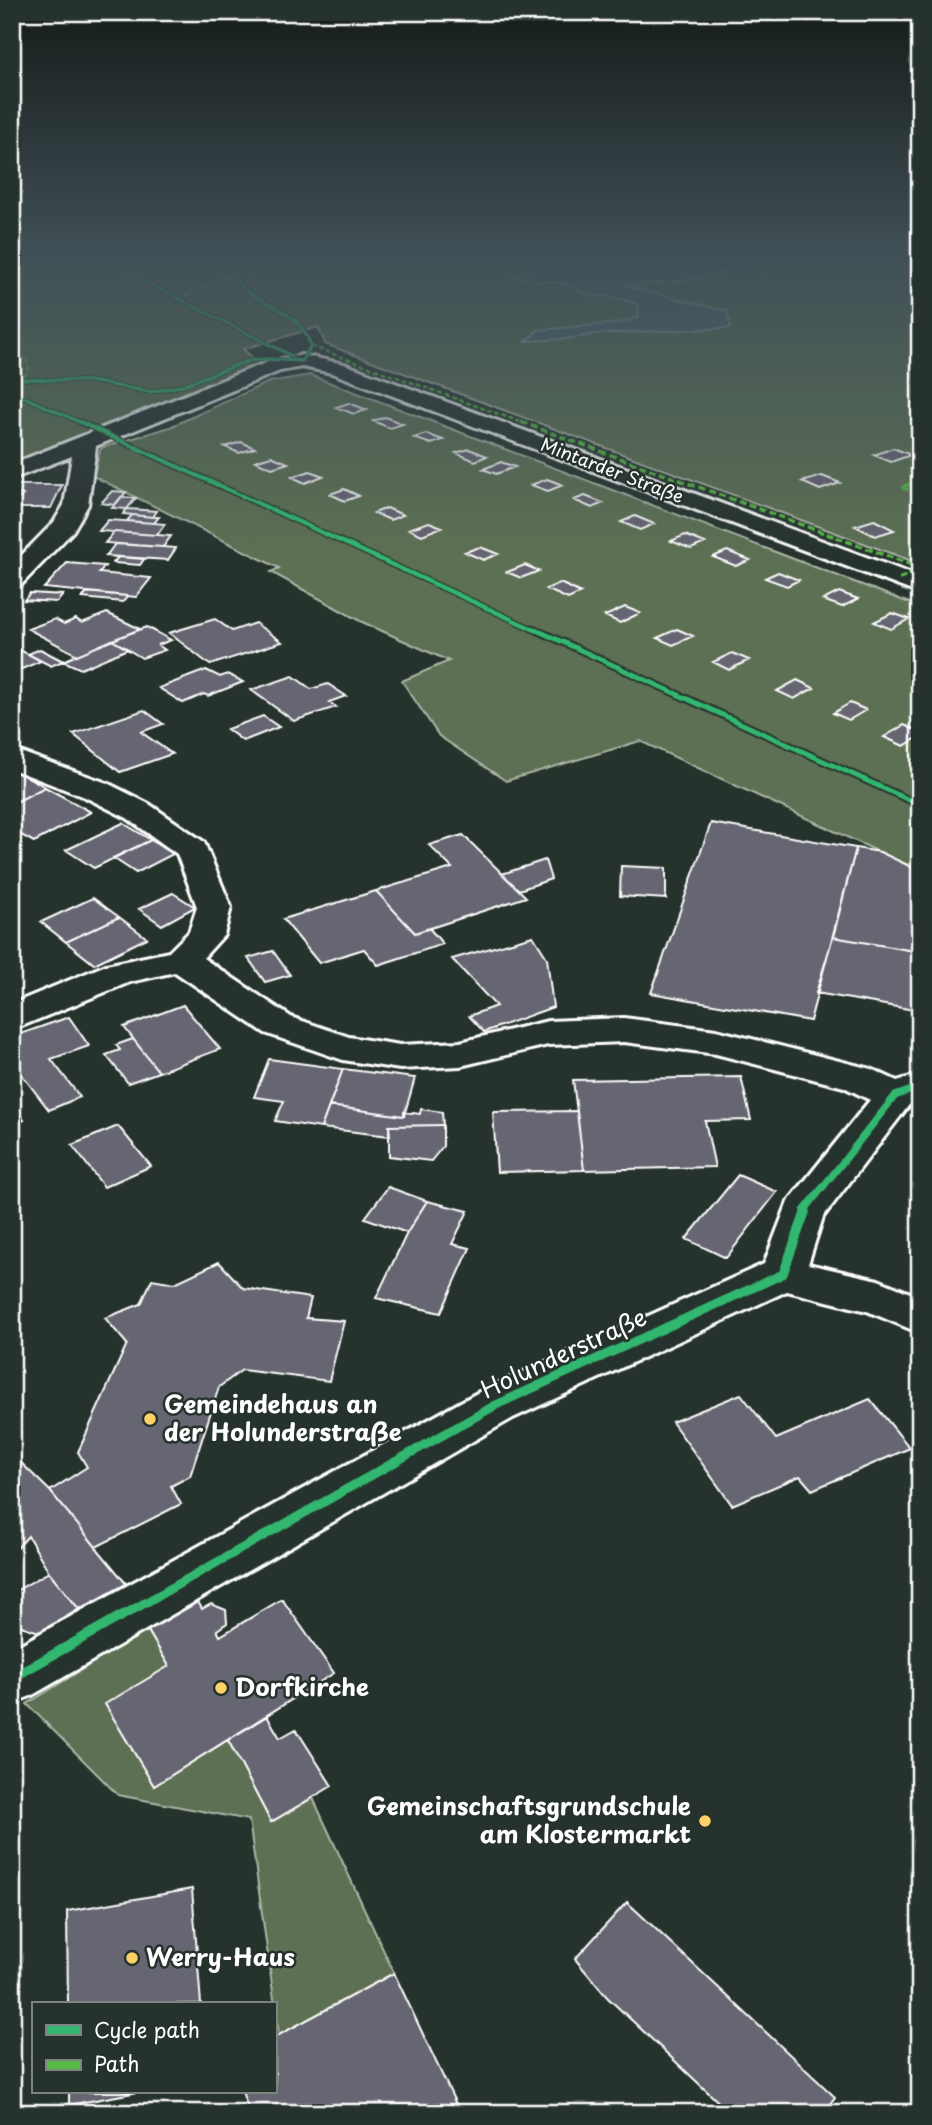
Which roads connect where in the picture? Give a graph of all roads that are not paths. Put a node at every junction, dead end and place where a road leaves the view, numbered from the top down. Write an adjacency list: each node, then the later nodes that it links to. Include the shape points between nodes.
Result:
1 (85, 444): 2 (street); 3 (street, via 76,505 64,526); 4 (street, Mintarder Straße, via 275,366 302,361 337,368)
2 (12, 472)
3 (12, 580)
4 (920, 586)
5 (12, 758): 6 (street, via 138,811 192,849 214,906 206,935)
6 (181, 960): 7 (street, via 119,973); 8 (street, via 278,1025 342,1048 400,1057 460,1054 548,1033 624,1030 716,1042)
7 (12, 1018)
8 (907, 1092): 9 (street, via 803,1213)
9 (783, 1273): 10 (street, via 878,1297); 11 (street, Holunderstraße, via 496,1405)
10 (920, 1316)
11 (12, 1678)

